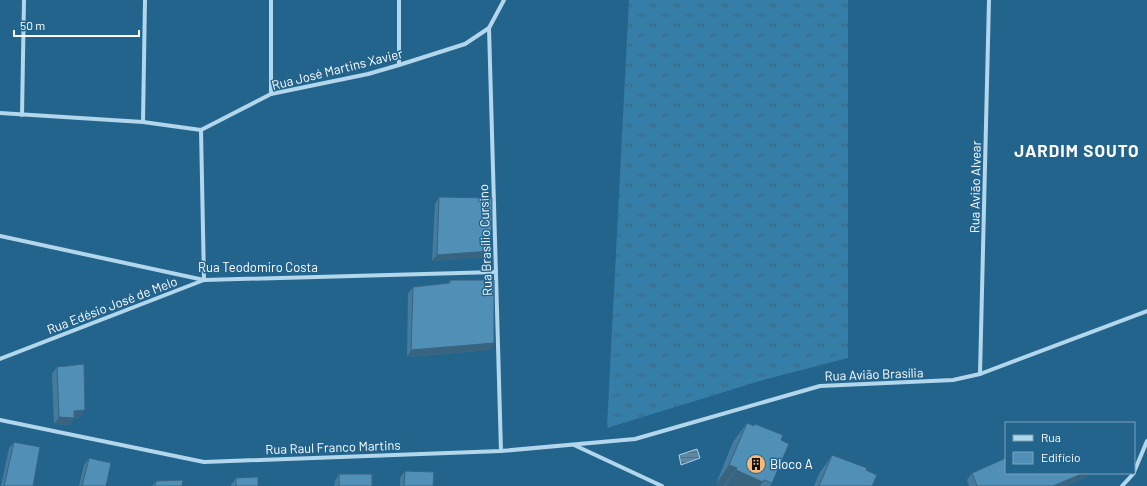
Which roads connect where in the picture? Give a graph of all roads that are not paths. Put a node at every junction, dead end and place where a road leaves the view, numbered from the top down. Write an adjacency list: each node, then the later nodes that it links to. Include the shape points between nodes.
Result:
1 (24, 0): 11 (street)
2 (145, 0): 12 (street)
3 (271, 0): 9 (street)
4 (399, 0): 8 (street)
5 (504, 0): 7 (street)
6 (989, 0): 19 (street, Rua Avião Alvear)
7 (489, 28): 8 (street, Rua José Martins Xavier, via 465,44); 15 (street, Rua Brasílio Cursino)
8 (399, 65): 9 (street, Rua José Martins Xavier)
9 (272, 94): 13 (street, Rua José Martins Xavier)
10 (0, 114): 11 (street)
11 (22, 115): 12 (street)
12 (143, 122): 13 (street)
13 (201, 130): 16 (street)
14 (0, 236): 16 (street, Rua Teodomiro Costa)
15 (496, 272): 16 (street, Rua Teodomiro Costa); 23 (street, Rua Brasílio Cursino)
16 (204, 280): 18 (street, Rua Edésio José de Melo)
17 (1147, 311): 19 (street, Rua Avião Brasília)
18 (0, 359)
19 (980, 374): 22 (street, Rua Avião Brasília, via 953,380 820,386 635,439)
20 (0, 420): 23 (street, Rua Raul Franco Martins, via 204,462)
21 (1147, 441): 24 (street)
22 (573, 444): 23 (street, Rua Raul Franco Martins); 26 (street)
23 (501, 451)
24 (1135, 470)
25 (1132, 474): 27 (street)
26 (662, 486)
27 (1122, 486)

